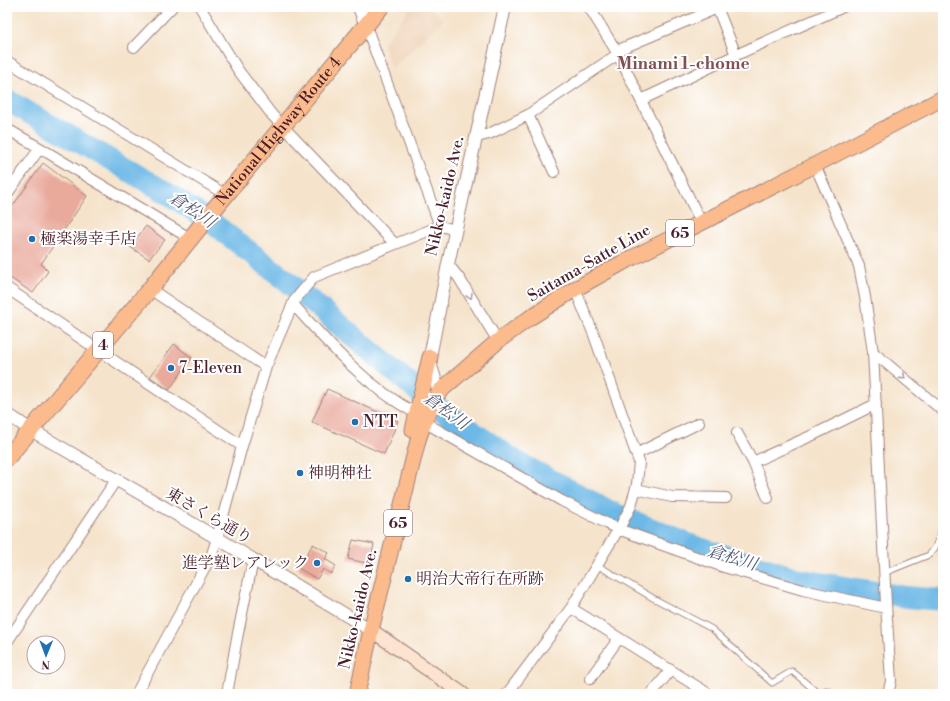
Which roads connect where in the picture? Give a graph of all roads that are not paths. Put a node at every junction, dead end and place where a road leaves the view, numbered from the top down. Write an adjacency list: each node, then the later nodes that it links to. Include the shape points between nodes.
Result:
1 (172, 7): 10 (street)
2 (200, 7): 17 (street, via 238,70)
3 (359, 7): 9 (street)
4 (382, 7): 9 (highway, National Highway Route 4 / 4)
5 (505, 7): 19 (street, Nikko-kaido Ave.)
6 (588, 7): 11 (street)
7 (718, 7): 11 (street); 12 (street)
8 (843, 7): 12 (street)
9 (366, 26): 17 (highway, National Highway Route 4 / 4); 26 (street)
10 (134, 47)
11 (617, 53): 15 (street); 16 (street)
12 (736, 55): 15 (street)
13 (7, 61): 24 (street)
14 (943, 98): 21 (main road, Saitama-Satte Line / 65)
15 (641, 100): 25 (street)
16 (528, 115): 19 (street, via 490,134); 22 (street)
17 (283, 128): 24 (highway, National Highway Route 4 / 4); 29 (street)
18 (7, 129): 20 (street)
19 (477, 137): 27 (street, Nikko-kaido Ave.)
20 (40, 148): 23 (street); 28 (street)
21 (815, 165): 25 (main road, Saitama-Satte Line / 65); 37 (street, via 859,266)
22 (554, 172)
23 (7, 194)
24 (226, 195): 28 (highway, National Highway Route 4 / 4)
25 (701, 222): 33 (main road, Saitama-Satte Line / 65)
26 (440, 226): 27 (street); 29 (street)
27 (456, 230): 30 (street, Nikko-kaido Ave.)
28 (194, 235): 32 (highway, National Highway Route 4 / 4)
29 (394, 243): 34 (street, via 314,277)
30 (448, 264): 35 (street, one-way to 35); 38 (street, Nikko-kaido Ave.)
31 (7, 288): 36 (street)
32 (150, 289): 36 (highway, National Highway Route 4 / 4); 39 (street)
33 (575, 289): 35 (main road, Saitama-Satte Line / 65); 49 (street)
34 (294, 303): 39 (street); 44 (street, via 329,345 363,377 401,405)
35 (498, 341): 40 (main road, Saitama-Satte Line / 65)
36 (98, 350): 46 (highway, National Highway Route 4 / 4); 48 (street)
37 (873, 352): 41 (street); 42 (street, one-way to 42)
38 (430, 357): 40 (street, Nikko-kaido Ave.); 44 (main road, via 423,388)
39 (266, 367): 48 (street)
40 (438, 395): 44 (main road, Saitama-Satte Line / 65)
41 (876, 404): 51 (street); 61 (street)
42 (943, 411)
43 (7, 414): 46 (street, 東さくら通り)
44 (421, 416): 57 (street, via 562,501); 64 (main road, Nikko-kaido Ave. / 65)
45 (699, 423): 49 (street)
46 (31, 430): 50 (highway, National Highway Route 4 / 4); 52 (street, 東さくら通り)
47 (737, 433): 51 (street)
48 (242, 446): 58 (street)
49 (636, 454): 53 (street, via 639,462)
50 (7, 458)
51 (753, 462): 55 (street)
52 (116, 480): 58 (street, 東さくら通り); 66 (street)
53 (636, 489): 54 (street, via 672,497); 57 (street)
54 (726, 498)
55 (768, 498)
56 (943, 525): 61 (lane, via 935,548 928,554)
57 (620, 527): 60 (street); 62 (street, via 724,567 803,590)
58 (217, 538): 59 (street, 東さくら通り); 69 (street, via 212,554)
59 (253, 560): 64 (street, 東さくら通り); 70 (street)
60 (597, 565): 63 (street); 76 (lane, via 712,629 772,682 792,670)
61 (884, 573): 62 (street)
62 (886, 606): 78 (street, via 891,681)
63 (571, 608): 65 (street); 73 (street)
64 (371, 630): 71 (main road, Nikko-kaido Ave. / 65); 72 (main road)
65 (619, 638): 67 (street); 68 (street)
66 (7, 642)
67 (671, 670): 74 (street); 75 (street)
68 (590, 679)
69 (136, 694)
70 (227, 694)
71 (357, 694)
72 (463, 694)
73 (507, 694)
74 (651, 694)
75 (709, 694)
76 (820, 694): 77 (lane, via 826,690)
77 (835, 694)
78 (888, 694)

